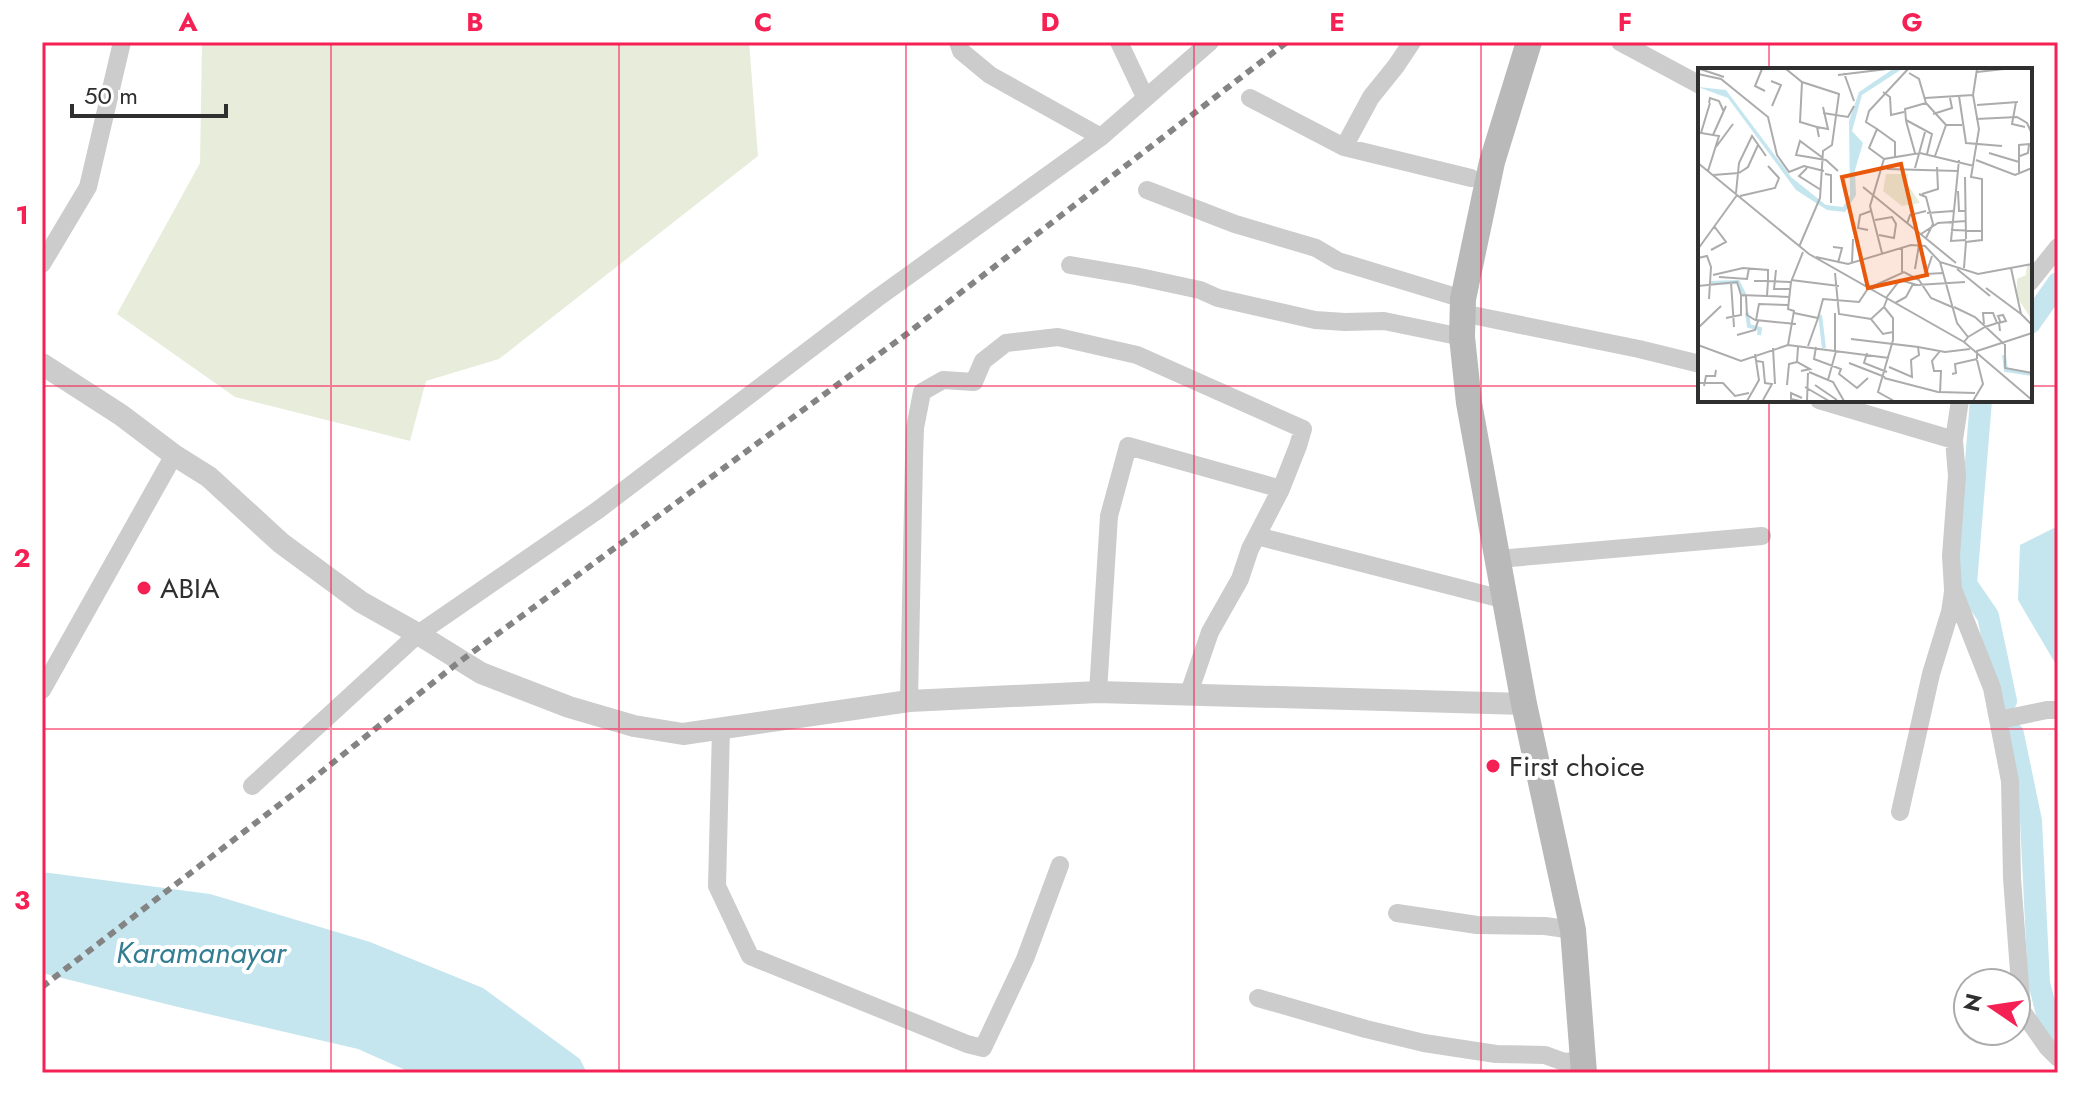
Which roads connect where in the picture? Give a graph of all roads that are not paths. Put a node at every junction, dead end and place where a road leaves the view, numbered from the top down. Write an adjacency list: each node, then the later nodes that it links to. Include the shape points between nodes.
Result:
1 (122, 42): 16 (street, via 88,187)
2 (958, 42): 11 (street, via 961,51 990,75)
3 (1119, 42): 9 (street)
4 (1210, 42): 9 (street)
5 (1412, 42): 12 (street, via 1371,97)
6 (1620, 42): 8 (street)
7 (1528, 43): 19 (main road, via 1492,162)
8 (1698, 84)
9 (1145, 97): 11 (street)
10 (1250, 98): 12 (street)
11 (1101, 137): 32 (street, via 598,510)
12 (1344, 147): 13 (street)
13 (1471, 178)
14 (1147, 190): 19 (street, via 1316,248)
15 (2058, 247): 18 (street)
16 (42, 264)
17 (1070, 265): 19 (street, via 1200,290 1315,320)
18 (2032, 280)
19 (1463, 316): 21 (street); 29 (main road, via 1469,403)
20 (42, 364): 25 (street)
21 (1698, 364)
22 (1826, 402): 24 (street)
23 (1960, 402): 24 (street)
24 (1954, 440): 30 (street)
25 (174, 455): 32 (street, via 209,477 315,569); 33 (street)
26 (1281, 489): 27 (street); 34 (street, via 1128,446 1109,516); 36 (street, via 1303,429 1137,355 1058,337 1006,343 983,361 974,382 943,380 922,392 915,428)
27 (1257, 536): 31 (street); 35 (street, via 1210,632)
28 (1762, 536): 29 (street)
29 (1499, 559): 31 (main road)
30 (1953, 589): 39 (street); 42 (street)
31 (1506, 600): 37 (main road)
32 (418, 634): 40 (street, via 481,673 569,707 683,734); 41 (street)
33 (42, 690)
34 (1098, 692): 35 (street); 36 (street)
35 (1189, 693): 37 (street)
36 (909, 701): 40 (street)
37 (1524, 704): 45 (main road)
38 (2058, 710): 39 (street)
39 (1999, 720): 47 (street, via 2010,781 2022,1011)
40 (721, 729): 43 (street, via 717,886 750,956 967,1044 983,1048 1025,959)
41 (252, 786)
42 (1900, 812)
43 (1060, 865)
44 (1397, 913): 45 (street, via 1477,925)
45 (1573, 930): 48 (main road)
46 (1258, 998): 48 (street, via 1424,1043 1545,1055)
47 (2058, 1058)
48 (1584, 1067)

